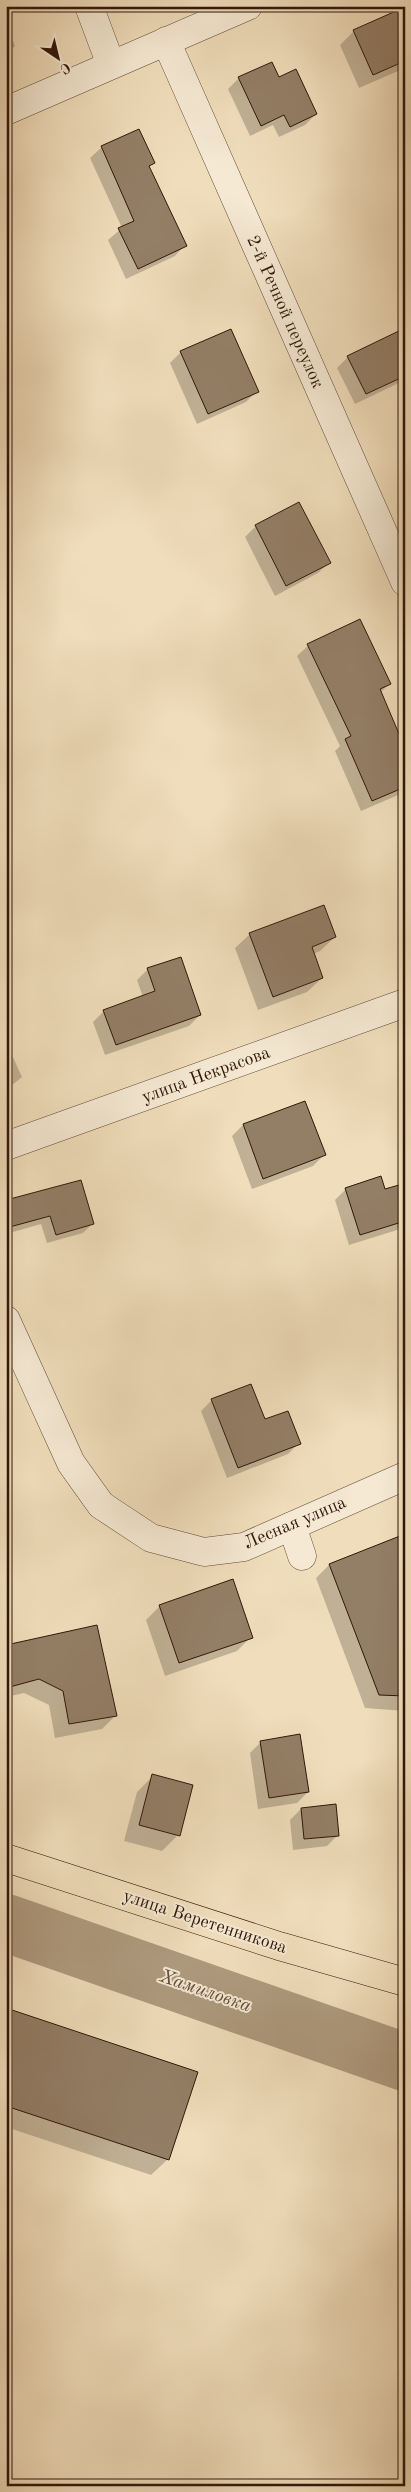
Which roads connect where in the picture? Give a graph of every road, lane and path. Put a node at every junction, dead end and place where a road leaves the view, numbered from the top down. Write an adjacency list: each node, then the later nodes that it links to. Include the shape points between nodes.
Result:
1 (89, 6): 4 (street)
2 (248, 6): 3 (street)
3 (166, 41): 4 (street); 6 (street, 2-й Речной переулок)
4 (111, 65): 5 (street)
5 (6, 111)
6 (405, 582)
7 (405, 1004): 8 (street, улица Некрасова)
8 (6, 1146)
9 (6, 1320): 11 (street, Лесная улица, via 71,1463 101,1505 151,1538 204,1552 244,1547)
10 (405, 1476): 11 (street, Лесная улица)
11 (292, 1526): 12 (street)
12 (302, 1556)
13 (6, 1858): 14 (main road, улица Веретенникова, via 279,1946)
14 (405, 1982)

